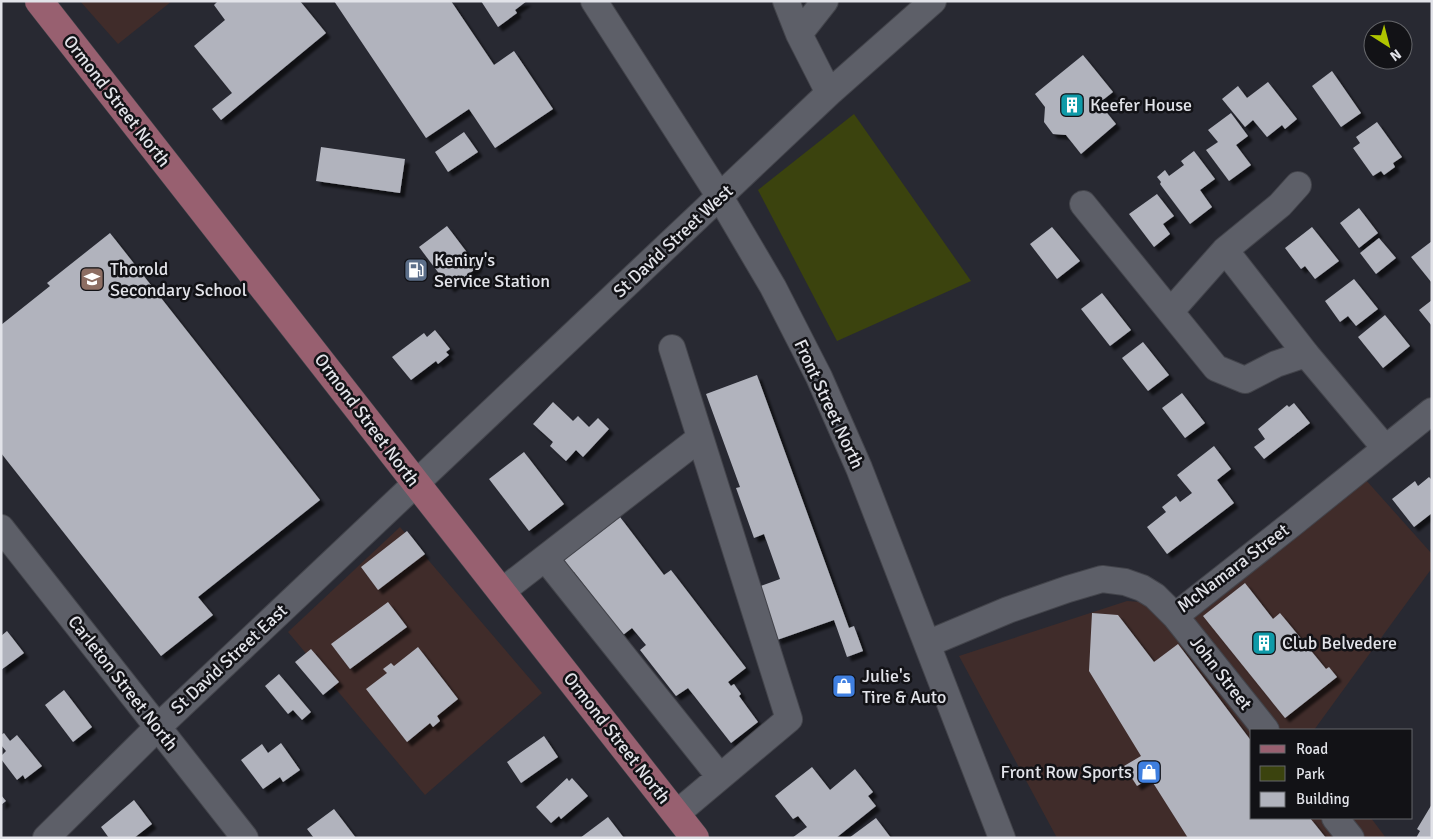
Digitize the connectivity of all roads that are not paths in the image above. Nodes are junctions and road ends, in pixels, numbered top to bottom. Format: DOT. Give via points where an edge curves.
graph roads {
  1 [pos="39,1"];
  2 [pos="594,1"];
  3 [pos="786,1"];
  4 [pos="824,1"];
  5 [pos="933,1"];
  6 [pos="799,34"];
  7 [pos="829,93"];
  8 [pos="1298,185"];
  9 [pos="720,197"];
  10 [pos="1083,204"];
  11 [pos="1225,250"];
  12 [pos="1171,311"];
  13 [pos="672,348"];
  14 [pos="1306,354"];
  15 [pos="1432,411"];
  16 [pos="700,438"];
  17 [pos="1385,448"];
  18 [pos="416,484"];
  19 [pos="1,528"];
  20 [pos="545,558"];
  21 [pos="501,592"];
  22 [pos="1175,616"];
  23 [pos="927,644"];
  24 [pos="158,727"];
  25 [pos="1265,729"];
  26 [pos="720,777"];
  27 [pos="676,814"];
  28 [pos="1336,819"];
  29 [pos="46,838"];
  30 [pos="245,838"];
  31 [pos="695,838"];
  32 [pos="1002,838"];
  33 [pos="1351,838"];
  1 -- 18 [label="main road, Ormond Street North"];
  2 -- 9 [label="street, Front Street North"];
  3 -- 6 [label="street"];
  4 -- 6 [label="street"];
  5 -- 7 [label="street, St David Street West"];
  6 -- 7 [label="street"];
  7 -- 9 [label="street, St David Street West"];
  8 -- 11 [label="street" via="1280,205"];
  9 -- 18 [label="street, St David Street West"];
  9 -- 23 [label="street, Front Street North" via="773,287 819,377 859,468"];
  10 -- 12 [label="street"];
  11 -- 12 [label="street"];
  11 -- 14 [label="street"];
  12 -- 14 [label="street" via="1216,368 1245,380 1276,364"];
  13 -- 16 [label="street"];
  14 -- 17 [label="street"];
  15 -- 17 [label="street, McNamara Street"];
  16 -- 20 [label="street"];
  16 -- 26 [label="street" via="789,719"];
  17 -- 22 [label="street, McNamara Street"];
  18 -- 21 [label="main road, Ormond Street North"];
  18 -- 24 [label="street, St David Street East"];
  19 -- 24 [label="street, Carleton Street North"];
  20 -- 21 [label="street"];
  20 -- 26 [label="street"];
  21 -- 27 [label="main road, Ormond Street North"];
  22 -- 23 [label="street, McNamara Street" via="1156,596 1142,588 1102,579 1008,610"];
  22 -- 25 [label="street, John Street"];
  23 -- 32 [label="street, Front Street North"];
  24 -- 29 [label="street, St David Street East"];
  24 -- 30 [label="street, Carleton Street North"];
  26 -- 27 [label="street"];
  27 -- 31 [label="main road, Ormond Street North"];
  28 -- 33 [label="street"];
}
